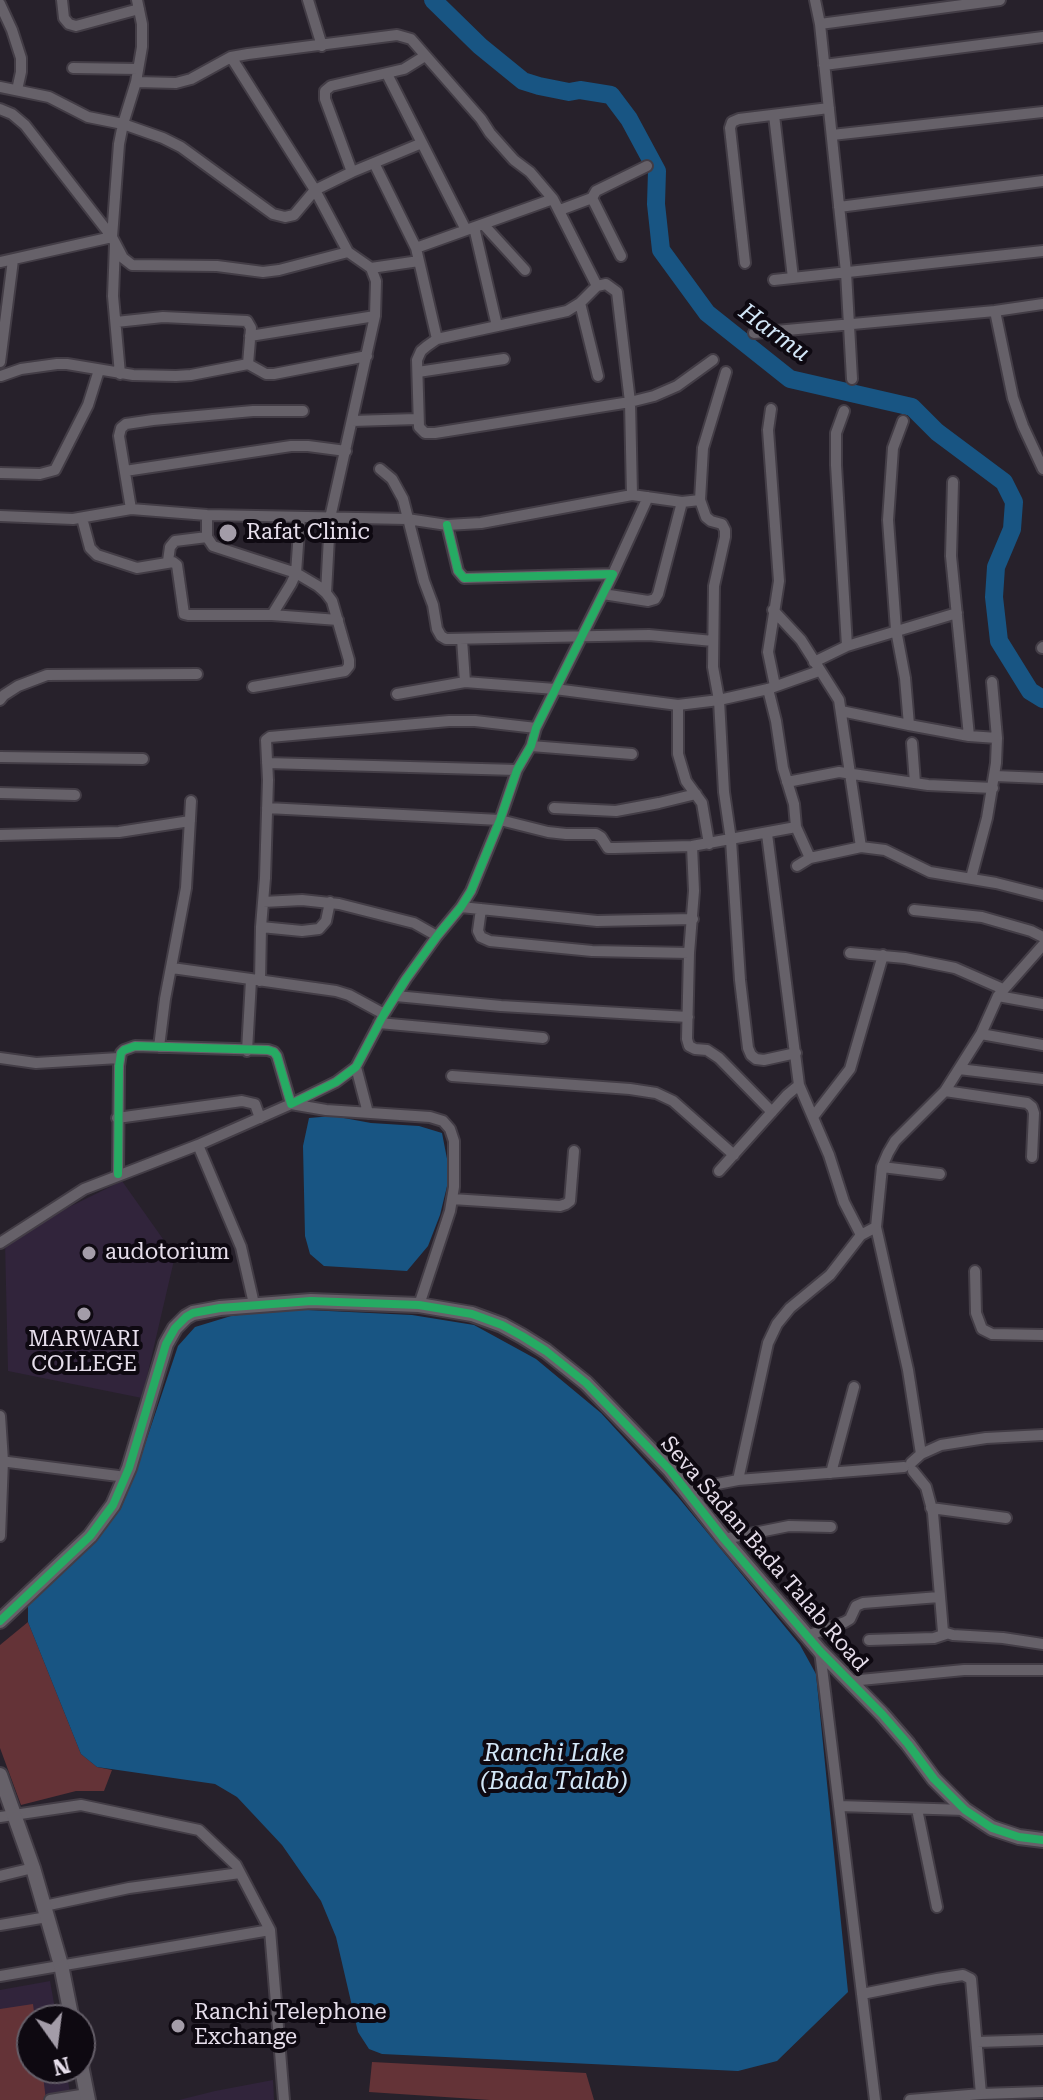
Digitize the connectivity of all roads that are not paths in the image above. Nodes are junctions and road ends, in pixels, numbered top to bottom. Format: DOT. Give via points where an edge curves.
graph roads {
  1 [pos="62,0"];
  2 [pos="308,0"];
  3 [pos="815,0"];
  4 [pos="1000,0"];
  5 [pos="0,4"];
  6 [pos="138,5"];
  7 [pos="820,24"];
  8 [pos="1043,37"];
  9 [pos="322,46"];
  10 [pos="425,56"];
  11 [pos="231,57"];
  12 [pos="824,65"];
  13 [pos="73,68"];
  14 [pos="138,69"];
  15 [pos="387,74"];
  16 [pos="136,82"];
  17 [pos="0,87"];
  18 [pos="17,90"];
  19 [pos="829,108"];
  20 [pos="0,109"];
  21 [pos="1043,112"];
  22 [pos="774,115"];
  23 [pos="123,124"];
  24 [pos="832,135"];
  25 [pos="422,143"];
  26 [pos="374,163"];
  27 [pos="647,166"];
  28 [pos="352,172"];
  29 [pos="1043,181"];
  30 [pos="315,190"];
  31 [pos="592,198"];
  32 [pos="553,199"];
  33 [pos="839,207"];
  34 [pos="560,210"];
  35 [pos="474,227"];
  36 [pos="114,239"];
  37 [pos="416,248"];
  38 [pos="1043,251"];
  39 [pos="348,252"];
  40 [pos="621,256"];
  41 [pos="13,260"];
  42 [pos="419,261"];
  43 [pos="0,262"];
  44 [pos="745,263"];
  45 [pos="371,268"];
  46 [pos="525,270"];
  47 [pos="846,272"];
  48 [pos="793,278"];
  49 [pos="774,280"];
  50 [pos="597,286"];
  51 [pos="580,303"];
  52 [pos="1043,304"];
  53 [pos="995,311"];
  54 [pos="375,316"];
  55 [pos="116,322"];
  56 [pos="849,325"];
  57 [pos="497,326"];
  58 [pos="754,333"];
  59 [pos="250,336"];
  60 [pos="437,339"];
  61 [pos="367,356"];
  62 [pos="504,359"];
  63 [pos="713,360"];
  64 [pos="0,362"];
  65 [pos="248,364"];
  66 [pos="99,370"];
  67 [pos="418,372"];
  68 [pos="726,372"];
  69 [pos="0,374"];
  70 [pos="120,374"];
  71 [pos="598,376"];
  72 [pos="852,379"];
  73 [pos="0,385"];
  74 [pos="630,402"];
  75 [pos="771,409"];
  76 [pos="303,411"];
  77 [pos="844,411"];
  78 [pos="417,419"];
  79 [pos="352,421"];
  80 [pos="903,421"];
  81 [pos="346,451"];
  82 [pos="1042,463"];
  83 [pos="380,469"];
  84 [pos="125,471"];
  85 [pos="0,473"];
  86 [pos="953,482"];
  87 [pos="632,495"];
  88 [pos="648,497"];
  89 [pos="700,500"];
  90 [pos="682,502"];
  91 [pos="131,509"];
  92 [pos="207,515"];
  93 [pos="0,516"];
  94 [pos="300,517"];
  95 [pos="82,518"];
  96 [pos="330,518"];
  97 [pos="407,519"];
  98 [pos="447,525"];
  99 [pos="207,537"];
  100 [pos="168,561"];
  101 [pos="296,573"];
  102 [pos="613,574"];
  103 [pos="326,593"];
  104 [pos="603,594"];
  105 [pos="773,610"];
  106 [pos="957,613"];
  107 [pos="272,615"];
  108 [pos="338,620"];
  109 [pos="896,630"];
  110 [pos="583,635"];
  111 [pos="462,639"];
  112 [pos="713,641"];
  113 [pos="847,646"];
  114 [pos="816,667"];
  115 [pos="197,674"];
  116 [pos="465,682"];
  117 [pos="992,682"];
  118 [pos="253,687"];
  119 [pos="772,688"];
  120 [pos="555,689"];
  121 [pos="397,694"];
  122 [pos="0,700"];
  123 [pos="719,700"];
  124 [pos="678,705"];
  125 [pos="841,711"];
  126 [pos="909,725"];
  127 [pos="536,728"];
  128 [pos="969,736"];
  129 [pos="997,738"];
  130 [pos="912,743"];
  131 [pos="531,746"];
  132 [pos="632,754"];
  133 [pos="0,757"];
  134 [pos="143,759"];
  135 [pos="267,763"];
  136 [pos="517,770"];
  137 [pos="851,776"];
  138 [pos="995,776"];
  139 [pos="1043,778"];
  140 [pos="787,782"];
  141 [pos="915,783"];
  142 [pos="993,788"];
  143 [pos="0,793"];
  144 [pos="696,794"];
  145 [pos="75,795"];
  146 [pos="191,801"];
  147 [pos="267,808"];
  148 [pos="554,808"];
  149 [pos="500,820"];
  150 [pos="190,821"];
  151 [pos="796,827"];
  152 [pos="767,834"];
  153 [pos="0,835"];
  154 [pos="731,840"];
  155 [pos="709,844"];
  156 [pos="692,846"];
  157 [pos="861,847"];
  158 [pos="810,858"];
  159 [pos="797,866"];
  160 [pos="971,878"];
  161 [pos="1043,895"];
  162 [pos="263,902"];
  163 [pos="330,902"];
  164 [pos="461,907"];
  165 [pos="481,909"];
  166 [pos="914,910"];
  167 [pos="693,919"];
  168 [pos="261,927"];
  169 [pos="437,936"];
  170 [pos="1043,937"];
  171 [pos="1043,945"];
  172 [pos="689,953"];
  173 [pos="850,953"];
  174 [pos="883,955"];
  175 [pos="172,968"];
  176 [pos="255,980"];
  177 [pos="1001,992"];
  178 [pos="396,996"];
  179 [pos="1043,1004"];
  180 [pos="688,1017"];
  181 [pos="381,1018"];
  182 [pos="981,1034"];
  183 [pos="543,1038"];
  184 [pos="1043,1045"];
  185 [pos="159,1047"];
  186 [pos="247,1051"];
  187 [pos="796,1053"];
  188 [pos="0,1058"];
  189 [pos="119,1058"];
  190 [pos="356,1067"];
  191 [pos="959,1069"];
  192 [pos="452,1076"];
  193 [pos="1043,1079"];
  194 [pos="799,1085"];
  195 [pos="945,1091"];
  196 [pos="291,1104"];
  197 [pos="772,1112"];
  198 [pos="368,1113"];
  199 [pos="813,1117"];
  200 [pos="117,1118"];
  201 [pos="260,1118"];
  202 [pos="198,1145"];
  203 [pos="574,1151"];
  204 [pos="734,1155"];
  205 [pos="1032,1157"];
  206 [pos="882,1167"];
  207 [pos="719,1171"];
  208 [pos="118,1174"];
  209 [pos="940,1174"];
  210 [pos="452,1199"];
  211 [pos="876,1227"];
  212 [pos="861,1235"];
  213 [pos="0,1243"];
  214 [pos="975,1271"];
  215 [pos="254,1304"];
  216 [pos="419,1305"];
  217 [pos="1043,1335"];
  218 [pos="854,1387"];
  219 [pos="0,1416"];
  220 [pos="1043,1435"];
  221 [pos="921,1454"];
  222 [pos="2,1461"];
  223 [pos="909,1467"];
  224 [pos="831,1473"];
  225 [pos="126,1477"];
  226 [pos="738,1480"];
  227 [pos="686,1490"];
  228 [pos="931,1508"];
  229 [pos="1006,1518"];
  230 [pos="831,1527"];
  231 [pos="0,1536"];
  232 [pos="724,1539"];
  233 [pos="939,1597"];
  234 [pos="0,1621"];
  235 [pos="946,1634"];
  236 [pos="807,1636"];
  237 [pos="869,1640"];
  238 [pos="1043,1644"];
  239 [pos="820,1651"];
  240 [pos="1043,1670"];
  241 [pos="850,1681"];
  242 [pos="0,1775"];
  243 [pos="839,1806"];
  244 [pos="917,1809"];
  245 [pos="965,1810"];
  246 [pos="7,1816"];
  247 [pos="1043,1840"];
  248 [pos="33,1868"];
  249 [pos="240,1873"];
  250 [pos="0,1876"];
  251 [pos="937,1907"];
  252 [pos="45,1911"];
  253 [pos="0,1925"];
  254 [pos="270,1930"];
  255 [pos="61,1965"];
  256 [pos="0,1976"];
  257 [pos="862,1994"];
  258 [pos="69,2004"];
  259 [pos="1043,2040"];
  260 [pos="977,2042"];
  261 [pos="1043,2092"];
  262 [pos="981,2094"];
  263 [pos="88,2097"];
  264 [pos="50,2100"];
  265 [pos="284,2100"];
  266 [pos="875,2100"];
  267 [pos="910,2100"];
  1 -- 6 [label="street" via="64,18 76,26"];
  2 -- 9 [label="street"];
  3 -- 7 [label="street"];
  4 -- 7 [label="street"];
  5 -- 18 [label="street" via="21,58"];
  6 -- 14 [label="street" via="143,35"];
  7 -- 12 [label="street"];
  8 -- 12 [label="street"];
  9 -- 10 [label="street" via="397,35 411,39"];
  9 -- 11 [label="street"];
  10 -- 15 [label="street"];
  10 -- 32 [label="street"];
  11 -- 16 [label="street" via="176,83"];
  11 -- 30 [label="street"];
  12 -- 19 [label="street"];
  13 -- 14 [label="street"];
  14 -- 16 [label="street"];
  15 -- 25 [label="street"];
  15 -- 28 [label="street" via="325,91"];
  16 -- 23 [label="street"];
  17 -- 18 [label="street"];
  18 -- 23 [label="street" via="58,100 88,117"];
  19 -- 22 [label="street"];
  19 -- 24 [label="street"];
  20 -- 36 [label="street" via="25,125"];
  21 -- 24 [label="street"];
  22 -- 44 [label="street" via="739,119 730,128"];
  22 -- 48 [label="street"];
  23 -- 30 [label="street" via="181,147 273,214 294,215"];
  23 -- 36 [label="street"];
  24 -- 33 [label="street"];
  25 -- 26 [label="street"];
  25 -- 35 [label="street"];
  26 -- 28 [label="street"];
  26 -- 37 [label="street"];
  27 -- 31 [label="street" via="596,191"];
  28 -- 30 [label="street"];
  29 -- 33 [label="street"];
  30 -- 39 [label="street"];
  31 -- 34 [label="street"];
  31 -- 40 [label="street"];
  32 -- 34 [label="street"];
  32 -- 35 [label="street"];
  33 -- 47 [label="street"];
  34 -- 50 [label="street"];
  35 -- 37 [label="street"];
  35 -- 46 [label="street"];
  35 -- 57 [label="street"];
  36 -- 39 [label="street" via="132,265 279,270"];
  36 -- 41 [label="street"];
  36 -- 55 [label="street"];
  37 -- 42 [label="street"];
  38 -- 47 [label="street"];
  39 -- 45 [label="street"];
  41 -- 43 [label="street"];
  41 -- 64 [label="street"];
  42 -- 45 [label="street"];
  42 -- 60 [label="street"];
  45 -- 54 [label="street"];
  47 -- 48 [label="street"];
  47 -- 56 [label="street"];
  48 -- 49 [label="street"];
  50 -- 51 [label="street"];
  50 -- 74 [label="street" via="606,284 617,292"];
  51 -- 57 [label="street" via="567,311"];
  51 -- 71 [label="street"];
  52 -- 53 [label="street"];
  53 -- 56 [label="street"];
  53 -- 82 [label="street" via="1013,398"];
  54 -- 59 [label="street"];
  54 -- 61 [label="street"];
  55 -- 59 [label="street" via="163,317 239,320 247,321"];
  55 -- 70 [label="street"];
  56 -- 58 [label="street"];
  56 -- 72 [label="street"];
  57 -- 60 [label="street"];
  59 -- 65 [label="street"];
  60 -- 67 [label="street" via="421,351"];
  61 -- 65 [label="street" via="274,374"];
  61 -- 79 [label="street"];
  62 -- 67 [label="street"];
  63 -- 74 [label="street" via="677,386"];
  65 -- 70 [label="street" via="191,375"];
  66 -- 69 [label="street" via="57,364"];
  66 -- 70 [label="street"];
  66 -- 85 [label="street" via="88,405 55,470"];
  67 -- 78 [label="street"];
  68 -- 89 [label="street" via="703,448"];
  69 -- 73 [label="street"];
  74 -- 78 [label="street" via="435,433 425,433"];
  74 -- 87 [label="street"];
  75 -- 105 [label="street" via="779,581"];
  76 -- 84 [label="street" via="126,424 119,436"];
  77 -- 113 [label="street" via="836,433 836,465"];
  78 -- 79 [label="street"];
  79 -- 81 [label="street"];
  80 -- 109 [label="street" via="893,448 888,520"];
  81 -- 84 [label="street" via="291,446"];
  81 -- 96 [label="street"];
  83 -- 97 [label="street" via="398,488"];
  84 -- 91 [label="street"];
  86 -- 106 [label="street" via="951,556"];
  87 -- 88 [label="street"];
  87 -- 98 [label="street"];
  88 -- 90 [label="street"];
  88 -- 102 [label="street"];
  89 -- 90 [label="street"];
  89 -- 112 [label="street" via="706,517 725,530 714,586"];
  90 -- 104 [label="street" via="655,599"];
  91 -- 92 [label="street"];
  91 -- 95 [label="street"];
  92 -- 94 [label="street"];
  92 -- 99 [label="street"];
  93 -- 95 [label="street"];
  94 -- 96 [label="street"];
  94 -- 101 [label="street"];
  95 -- 100 [label="street" via="93,553 137,568"];
  96 -- 97 [label="street"];
  96 -- 103 [label="street"];
  97 -- 98 [label="street"];
  97 -- 111 [label="street" via="437,629 446,639"];
  98 -- 102 [label="street" via="464,578"];
  99 -- 100 [label="street" via="175,541"];
  99 -- 101 [label="street" via="213,546"];
  100 -- 107 [label="street" via="177,565 184,614"];
  101 -- 103 [label="street"];
  101 -- 107 [label="street"];
  102 -- 104 [label="street"];
  103 -- 108 [label="street"];
  104 -- 110 [label="street"];
  105 -- 114 [label="street" via="801,640"];
  105 -- 119 [label="street" via="768,652"];
  106 -- 109 [label="street"];
  106 -- 128 [label="street"];
  107 -- 108 [label="street"];
  108 -- 118 [label="street" via="349,660 345,671"];
  109 -- 113 [label="street"];
  109 -- 126 [label="street"];
  110 -- 111 [label="street"];
  110 -- 112 [label="street"];
  110 -- 120 [label="street"];
  111 -- 116 [label="street"];
  112 -- 123 [label="street"];
  113 -- 114 [label="street"];
  114 -- 119 [label="street"];
  114 -- 125 [label="street"];
  115 -- 122 [label="street" via="47,675"];
  116 -- 120 [label="street"];
  116 -- 121 [label="street"];
  117 -- 129 [label="street"];
  119 -- 123 [label="street"];
  119 -- 140 [label="street"];
  120 -- 124 [label="street"];
  120 -- 127 [label="street"];
  123 -- 124 [label="street"];
  123 -- 154 [label="street"];
  124 -- 144 [label="street" via="678,754"];
  125 -- 126 [label="street"];
  125 -- 137 [label="street"];
  126 -- 128 [label="street"];
  127 -- 131 [label="street"];
  127 -- 135 [label="street" via="449,721 270,737"];
  128 -- 129 [label="street"];
  129 -- 138 [label="street"];
  130 -- 141 [label="street"];
  131 -- 132 [label="street"];
  131 -- 136 [label="street"];
  133 -- 134 [label="street"];
  135 -- 136 [label="street"];
  135 -- 147 [label="street"];
  136 -- 149 [label="street"];
  137 -- 140 [label="street" via="839,772"];
  137 -- 141 [label="street"];
  137 -- 157 [label="street"];
  138 -- 139 [label="street"];
  138 -- 142 [label="street"];
  140 -- 151 [label="street"];
  141 -- 142 [label="street"];
  142 -- 160 [label="street"];
  143 -- 145 [label="street"];
  144 -- 148 [label="street" via="616,811"];
  144 -- 155 [label="street"];
  146 -- 150 [label="street"];
  147 -- 149 [label="street"];
  147 -- 162 [label="street"];
  149 -- 156 [label="street" via="557,833 596,834 608,848"];
  149 -- 164 [label="street"];
  150 -- 153 [label="street" via="109,833"];
  150 -- 175 [label="street" via="186,888"];
  151 -- 152 [label="street"];
  151 -- 158 [label="street"];
  152 -- 154 [label="street"];
  152 -- 187 [label="street"];
  154 -- 155 [label="street"];
  154 -- 187 [label="street" via="748,1048 764,1060"];
  155 -- 156 [label="street"];
  156 -- 167 [label="street"];
  157 -- 158 [label="street"];
  157 -- 160 [label="street" via="885,850 930,872"];
  158 -- 159 [label="street"];
  160 -- 161 [label="street"];
  162 -- 163 [label="street"];
  162 -- 168 [label="street"];
  163 -- 168 [label="street" via="319,929"];
  163 -- 169 [label="street" via="414,923"];
  164 -- 165 [label="street"];
  164 -- 169 [label="street"];
  165 -- 167 [label="street" via="597,921"];
  165 -- 172 [label="street" via="478,931 490,941"];
  166 -- 170 [label="street" via="982,917"];
  167 -- 172 [label="street"];
  168 -- 176 [label="street"];
  169 -- 178 [label="street"];
  171 -- 177 [label="street"];
  172 -- 180 [label="street"];
  173 -- 174 [label="street"];
  174 -- 177 [label="street" via="955,968"];
  174 -- 199 [label="street" via="850,1069"];
  175 -- 176 [label="street"];
  175 -- 185 [label="street"];
  176 -- 181 [label="street" via="336,991"];
  176 -- 186 [label="street"];
  177 -- 179 [label="street"];
  177 -- 182 [label="street"];
  178 -- 180 [label="street"];
  178 -- 181 [label="street"];
  180 -- 197 [label="street" via="689,1046 719,1058"];
  181 -- 183 [label="street"];
  181 -- 190 [label="street"];
  182 -- 184 [label="street"];
  182 -- 191 [label="street"];
  185 -- 186 [label="street"];
  185 -- 189 [label="street" via="128,1048"];
  186 -- 196 [label="street" via="274,1052"];
  187 -- 194 [label="street"];
  188 -- 189 [label="street" via="36,1063"];
  189 -- 200 [label="street"];
  190 -- 196 [label="street"];
  190 -- 198 [label="street"];
  191 -- 193 [label="street"];
  191 -- 195 [label="street"];
  192 -- 204 [label="street" via="656,1093 673,1101"];
  194 -- 197 [label="street"];
  194 -- 199 [label="street"];
  195 -- 205 [label="street" via="1027,1103 1034,1113"];
  195 -- 206 [label="street" via="895,1141"];
  196 -- 198 [label="street"];
  196 -- 201 [label="street"];
  197 -- 204 [label="street"];
  198 -- 210 [label="street" via="443,1121 454,1141"];
  199 -- 212 [label="street"];
  200 -- 201 [label="street" via="242,1101 255,1104"];
  200 -- 208 [label="street"];
  201 -- 202 [label="street"];
  202 -- 208 [label="street"];
  202 -- 215 [label="street" via="241,1247"];
  203 -- 210 [label="street" via="566,1204"];
  204 -- 207 [label="street"];
  206 -- 209 [label="street"];
  206 -- 211 [label="street"];
  208 -- 213 [label="street" via="71,1196"];
  210 -- 216 [label="street"];
  211 -- 212 [label="street"];
  211 -- 221 [label="street"];
  212 -- 226 [label="street" via="830,1275 777,1324 768,1343"];
  214 -- 217 [label="street" via="976,1313 982,1329"];
  215 -- 216 [label="street, Seva Sadan Bada Talab Road"];
  215 -- 225 [label="street, Seva Sadan Bada Talab Road" via="193,1313 175,1328"];
  216 -- 227 [label="street, Seva Sadan Bada Talab Road" via="487,1318 546,1351 586,1383"];
  218 -- 224 [label="street"];
  219 -- 222 [label="street"];
  220 -- 221 [label="street" via="961,1441"];
  221 -- 223 [label="street"];
  222 -- 225 [label="street"];
  222 -- 231 [label="street"];
  223 -- 224 [label="street"];
  223 -- 228 [label="street" via="926,1487"];
  224 -- 226 [label="street"];
  225 -- 234 [label="street, Seva Sadan Bada Talab Road" via="90,1536"];
  226 -- 227 [label="street"];
  227 -- 232 [label="street, Seva Sadan Bada Talab Road"];
  228 -- 229 [label="street"];
  228 -- 233 [label="street"];
  230 -- 232 [label="street" via="789,1526"];
  232 -- 236 [label="street, Seva Sadan Bada Talab Road"];
  233 -- 235 [label="street"];
  233 -- 236 [label="street" via="863,1603 845,1622"];
  235 -- 237 [label="street"];
  235 -- 238 [label="street"];
  236 -- 239 [label="street, Seva Sadan Bada Talab Road"];
  239 -- 241 [label="street, Seva Sadan Bada Talab Road"];
  239 -- 243 [label="street"];
  240 -- 241 [label="street" via="964,1670"];
  241 -- 245 [label="street, Seva Sadan Bada Talab Road"];
  242 -- 246 [label="street"];
  243 -- 244 [label="street"];
  243 -- 257 [label="street"];
  244 -- 245 [label="street"];
  244 -- 251 [label="street"];
  245 -- 247 [label="street, Seva Sadan Bada Talab Road" via="992,1828"];
  246 -- 248 [label="street"];
  246 -- 249 [label="street" via="81,1805 199,1830"];
  248 -- 250 [label="street"];
  248 -- 252 [label="street"];
  249 -- 252 [label="street" via="129,1888"];
  249 -- 254 [label="street"];
  252 -- 253 [label="street"];
  252 -- 255 [label="street"];
  254 -- 255 [label="street"];
  254 -- 265 [label="street"];
  255 -- 256 [label="street"];
  255 -- 258 [label="street"];
  257 -- 260 [label="street" via="963,1975 973,1986"];
  257 -- 266 [label="street"];
  259 -- 260 [label="street"];
  260 -- 262 [label="street"];
  261 -- 262 [label="street"];
  262 -- 267 [label="street"];
  263 -- 264 [label="street"];
}
